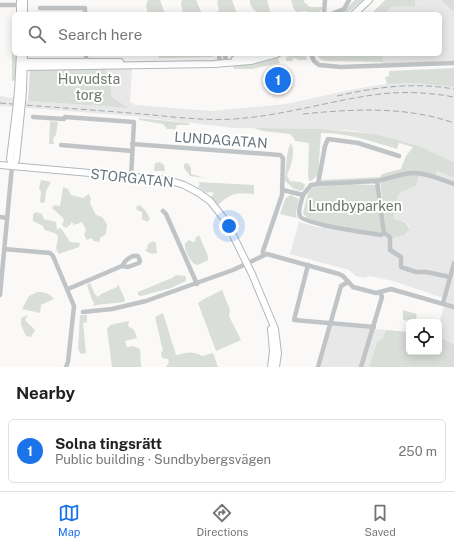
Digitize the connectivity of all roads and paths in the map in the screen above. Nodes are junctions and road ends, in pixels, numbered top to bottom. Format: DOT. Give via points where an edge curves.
graph roads {
  1 [pos="325,0"];
  2 [pos="349,0"];
  3 [pos="369,0"];
  4 [pos="374,0"];
  5 [pos="22,2"];
  6 [pos="0,5"];
  7 [pos="40,8"];
  8 [pos="20,12"];
  9 [pos="24,12"];
  10 [pos="85,12"];
  11 [pos="324,12"];
  12 [pos="335,12"];
  13 [pos="356,12"];
  14 [pos="362,12"];
  15 [pos="20,56"];
  16 [pos="24,56"];
  17 [pos="86,56"];
  18 [pos="244,56"];
  19 [pos="270,56"];
  20 [pos="312,56"];
  21 [pos="223,59"];
  22 [pos="22,64"];
  23 [pos="86,64"];
  24 [pos="454,64"];
  25 [pos="33,117"];
  26 [pos="132,144"];
  27 [pos="61,145"];
  28 [pos="132,151"];
  29 [pos="399,156"];
  30 [pos="0,165"];
  31 [pos="12,166"];
  32 [pos="131,177"];
  33 [pos="378,181"];
  34 [pos="318,184"];
  35 [pos="454,184"];
  36 [pos="283,190"];
  37 [pos="303,195"];
  38 [pos="164,211"];
  39 [pos="0,217"];
  40 [pos="7,218"];
  41 [pos="384,233"];
  42 [pos="4,249"];
  43 [pos="263,255"];
  44 [pos="454,263"];
  45 [pos="247,264"];
  46 [pos="308,265"];
  47 [pos="122,266"];
  48 [pos="1,273"];
  49 [pos="450,278"];
  50 [pos="348,282"];
  51 [pos="197,284"];
  52 [pos="68,289"];
  53 [pos="380,292"];
  54 [pos="0,295"];
  55 [pos="443,303"];
  56 [pos="454,307"];
  57 [pos="83,312"];
  58 [pos="270,321"];
  59 [pos="331,323"];
  60 [pos="374,327"];
  61 [pos="278,353"];
  62 [pos="66,367"];
  63 [pos="271,367"];
  64 [pos="276,367"];
  65 [pos="283,367"];
  66 [pos="318,367"];
  67 [pos="362,367"];
  1 -- 11 [label="street"];
  2 -- 12 [label="street" via="344,8"];
  3 -- 13 [label="street"];
  4 -- 14 [label="street"];
  5 -- 6 [label="street"];
  5 -- 8 [label="street"];
  5 -- 9 [label="street"];
  7 -- 10 [label="street" via="85,8"];
  15 -- 22 [label="street"];
  16 -- 22 [label="street"];
  17 -- 23 [label="street"];
  18 -- 21 [label="street"];
  19 -- 21 [label="street" via="251,61"];
  20 -- 24 [label="street" via="319,65 341,67"];
  21 -- 23 [label="street"];
  22 -- 23 [label="street"];
  22 -- 31 [label="street, bridge" via="10,159"];
  25 -- 26 [label="street" via="134,122"];
  26 -- 28 [label="street"];
  26 -- 36 [label="street, LUNDAGATAN" via="280,155 283,158"];
  27 -- 28 [label="street"];
  28 -- 32 [label="street"];
  29 -- 34 [label="street" via="358,144 328,139"];
  30 -- 31 [label="street, STORGATAN"];
  31 -- 32 [label="street, STORGATAN"];
  31 -- 40 [label="street"];
  32 -- 45 [label="street, STORGATAN" via="168,180 199,192 226,221"];
  33 -- 34 [label="street"];
  33 -- 35 [label="street" via="416,173"];
  33 -- 41 [label="street"];
  34 -- 37 [label="street" via="311,185"];
  36 -- 37 [label="street"];
  36 -- 43 [label="street, LUNDAGATAN"];
  37 -- 41 [label="street" via="299,212 303,219 381,236"];
  38 -- 51 [label="street"];
  39 -- 40 [label="street"];
  40 -- 42 [label="street"];
  41 -- 49 [label="street" via="390,237 390,250 401,257 401,267"];
  42 -- 48 [label="street"];
  42 -- 52 [label="street" via="50,253"];
  43 -- 45 [label="street"];
  43 -- 46 [label="street" via="268,254"];
  44 -- 49 [label="street"];
  45 -- 51 [label="street"];
  45 -- 58 [label="street, STORGATAN"];
  46 -- 50 [label="street" via="339,274"];
  46 -- 59 [label="street" via="294,320"];
  47 -- 52 [label="street"];
  48 -- 54 [label="street"];
  49 -- 55 [label="street"];
  50 -- 53 [label="street" via="353,287"];
  50 -- 59 [label="street" via="341,286"];
  51 -- 57 [label="street" via="146,301 112,309"];
  52 -- 62 [label="street" via="74,306"];
  53 -- 55 [label="street" via="391,289"];
  53 -- 60 [label="street" via="382,297"];
  55 -- 56 [label="street"];
  58 -- 61 [label="street" via="275,330"];
  58 -- 63 [label="street" via="273,351"];
  59 -- 60 [label="street"];
  59 -- 66 [label="street"];
  60 -- 67 [label="street"];
  61 -- 64 [label="street"];
  61 -- 65 [label="street"];
}
